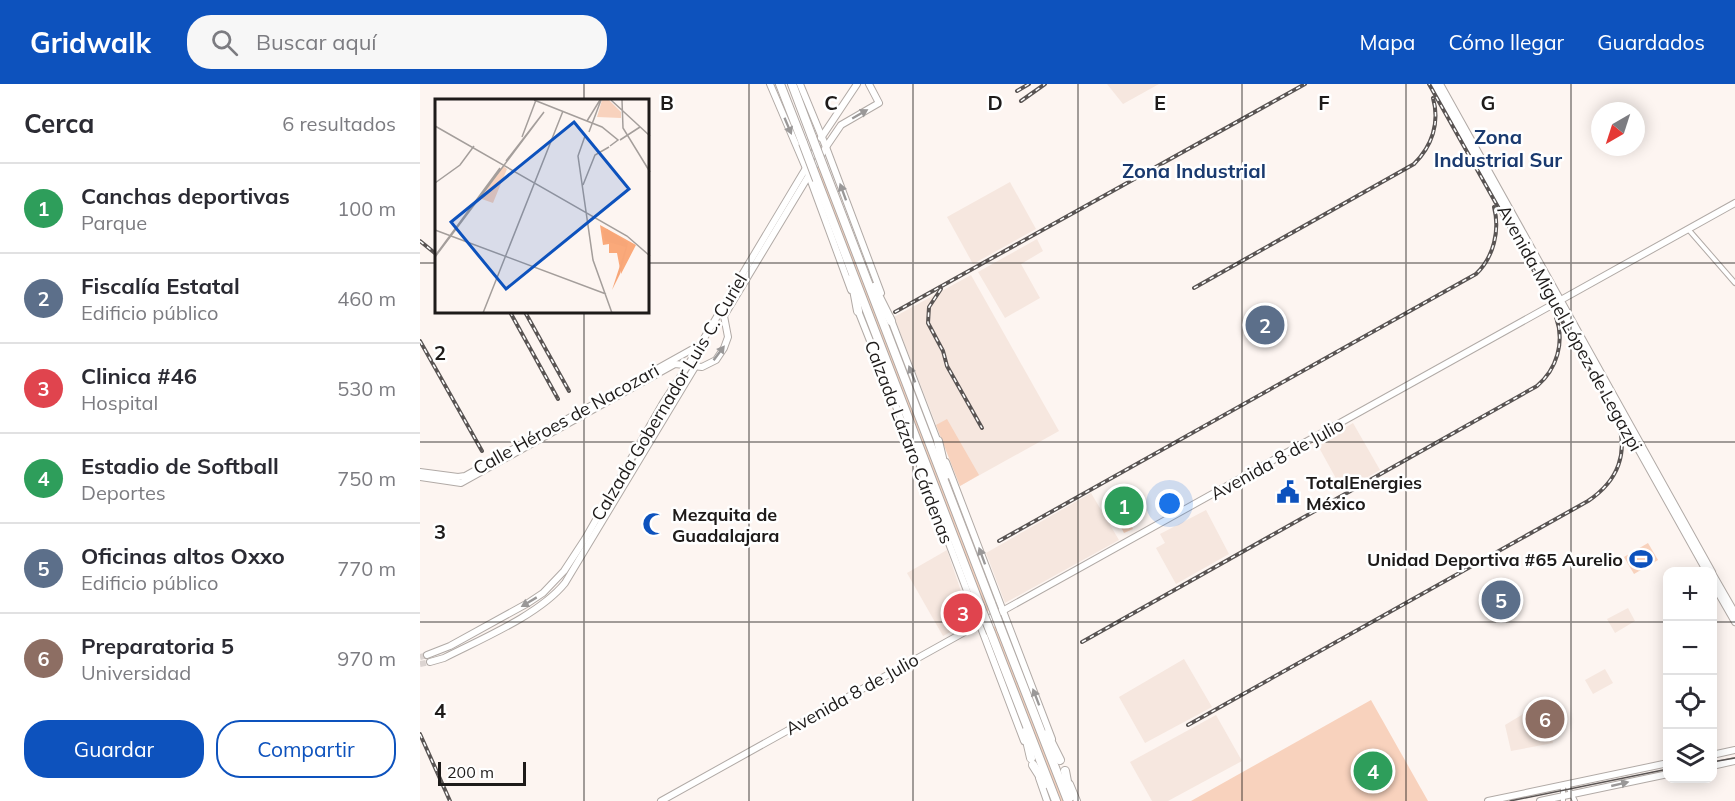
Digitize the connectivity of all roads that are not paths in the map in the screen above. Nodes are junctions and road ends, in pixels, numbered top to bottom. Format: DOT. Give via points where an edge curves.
graph roads {
  1 [pos="770,84"];
  2 [pos="780,84"];
  3 [pos="792,84"];
  4 [pos="800,84"];
  5 [pos="857,84"];
  6 [pos="869,84"];
  7 [pos="1434,84"];
  8 [pos="1440,84"];
  9 [pos="822,137"];
  10 [pos="826,147"];
  11 [pos="806,168"];
  12 [pos="813,178"];
  13 [pos="1735,203"];
  14 [pos="1688,230"];
  15 [pos="844,248"];
  16 [pos="860,263"];
  17 [pos="1735,283"];
  18 [pos="1558,302"];
  19 [pos="858,311"];
  20 [pos="891,321"];
  21 [pos="699,345"];
  22 [pos="691,366"];
  23 [pos="1595,367"];
  24 [pos="938,441"];
  25 [pos="913,450"];
  26 [pos="420,472"];
  27 [pos="420,477"];
  28 [pos="938,496"];
  29 [pos="956,511"];
  30 [pos="1704,567"];
  31 [pos="1709,567"];
  32 [pos="1717,581"];
  33 [pos="1717,589"];
  34 [pos="1003,611"];
  35 [pos="1735,613"];
  36 [pos="1735,622"];
  37 [pos="979,623"];
  38 [pos="987,634"];
  39 [pos="1021,658"];
  40 [pos="429,659"];
  41 [pos="1017,701"];
  42 [pos="1032,708"];
  43 [pos="1735,750"];
  44 [pos="1717,754"];
  45 [pos="1060,760"];
  46 [pos="1032,761"];
  47 [pos="1735,761"];
  48 [pos="1663,764"];
  49 [pos="1717,765"];
  50 [pos="1065,771"];
  51 [pos="1663,775"];
  52 [pos="1565,785"];
  53 [pos="1574,798"];
  54 [pos="1562,799"];
  55 [pos="661,801"];
  56 [pos="1047,801"];
  57 [pos="1056,801"];
  58 [pos="1070,801"];
  59 [pos="1077,801"];
  60 [pos="1488,801"];
  61 [pos="1540,801"];
  1 -- 11 [label="main road, Calzada Lázaro Cárdenas, one-way"];
  2 -- 12 [label="highway, Calzada Lázaro Cárdenas, bridge"];
  3 -- 16 [label="highway, Calzada Lázaro Cárdenas, bridge"];
  4 -- 9 [label="main road, Calzada Lázaro Cárdenas"];
  5 -- 9 [label="main road, Calzada Gobernador Luis C. Curiel"];
  10 -- 6 [label="main road, Calzada Gobernador Luis C. Curiel, one-way" via="841,125 879,103"];
  7 -- 18 [label="main road, Avenida Miguel López de Legazpi"];
  8 -- 18 [label="main road, Avenida Miguel López de Legazpi"];
  9 -- 10 [label="main road, Calzada Lázaro Cárdenas"];
  9 -- 11 [label="main road, Calzada Gobernador Luis C. Curiel"];
  10 -- 12 [label="main road, Calzada Gobernador Luis C. Curiel"];
  20 -- 10 [label="main road, Calzada Lázaro Cárdenas, one-way"];
  11 -- 12 [label="main road, Calzada Lázaro Cárdenas"];
  11 -- 21 [label="main road, Calzada Gobernador Luis C. Curiel"];
  12 -- 15 [label="highway, Calzada Lázaro Cárdenas"];
  12 -- 19 [label="main road, Calzada Lázaro Cárdenas"];
  22 -- 12 [label="main road, Calzada Gobernador Luis C. Curiel, one-way" via="710,364 724,348 728,332 724,316"];
  13 -- 14 [label="main road, Avenida 8 de Julio"];
  14 -- 17 [label="street"];
  14 -- 18 [label="main road, Avenida 8 de Julio"];
  15 -- 19 [label="highway"];
  15 -- 28 [label="highway, Calzada Lázaro Cárdenas"];
  16 -- 20 [label="highway"];
  16 -- 29 [label="highway, Calzada Lázaro Cárdenas"];
  18 -- 23 [label="main road, Avenida Miguel López de Legazpi"];
  18 -- 34 [label="main road, Avenida 8 de Julio"];
  19 -- 25 [label="main road, Calzada Lázaro Cárdenas"];
  24 -- 20 [label="main road, Calzada Lázaro Cárdenas, one-way"];
  21 -- 22 [label="main road, Calzada Gobernador Luis C. Curiel"];
  21 -- 26 [label="main road, Calle Héroes de Nacozari" via="465,476"];
  22 -- 27 [label="main road, Calle Héroes de Nacozari" via="675,364 461,483"];
  22 -- 40 [label="main road, Calzada Gobernador Luis C. Curiel" via="663,403 561,575 528,603"];
  23 -- 30 [label="main road, Avenida Miguel López de Legazpi"];
  23 -- 31 [label="main road, Avenida Miguel López de Legazpi"];
  24 -- 29 [label="highway"];
  34 -- 24 [label="main road, Calzada Lázaro Cárdenas, one-way"];
  25 -- 28 [label="highway"];
  25 -- 37 [label="main road, Calzada Lázaro Cárdenas"];
  28 -- 38 [label="highway, Calzada Lázaro Cárdenas, bridge" via="981,608"];
  29 -- 42 [label="highway, Calzada Lázaro Cárdenas, bridge"];
  32 -- 35 [label="main road, Avenida Miguel López de Legazpi"];
  33 -- 36 [label="main road"];
  34 -- 37 [label="main road, Avenida 8 de Julio"];
  34 -- 39 [label="main road, Calzada Lázaro Cárdenas"];
  37 -- 38 [label="main road, Calzada Lázaro Cárdenas"];
  37 -- 55 [label="main road, Avenida 8 de Julio"];
  38 -- 39 [label="main road" via="986,628 1003,622"];
  38 -- 41 [label="highway, Calzada Lázaro Cárdenas"];
  38 -- 46 [label="main road, Calzada Lázaro Cárdenas"];
  45 -- 39 [label="main road, Calzada Lázaro Cárdenas, one-way"];
  41 -- 46 [label="highway"];
  41 -- 57 [label="highway, Calzada Lázaro Cárdenas"];
  42 -- 45 [label="highway"];
  42 -- 58 [label="highway, Calzada Lázaro Cárdenas"];
  43 -- 44 [label="main road"];
  45 -- 50 [label="main road, Calzada Lázaro Cárdenas"];
  46 -- 56 [label="main road, Calzada Lázaro Cárdenas"];
  46 -- 57 [label="highway"];
  47 -- 49 [label="main road"];
  48 -- 52 [label="main road"];
  50 -- 58 [label="highway"];
  50 -- 59 [label="main road, Calzada Lázaro Cárdenas"];
  53 -- 51 [label="main road, one-way"];
  52 -- 53 [label="street"];
  52 -- 54 [label="street"];
  52 -- 60 [label="main road"];
  53 -- 54 [label="main road"];
  54 -- 61 [label="main road"];
}
